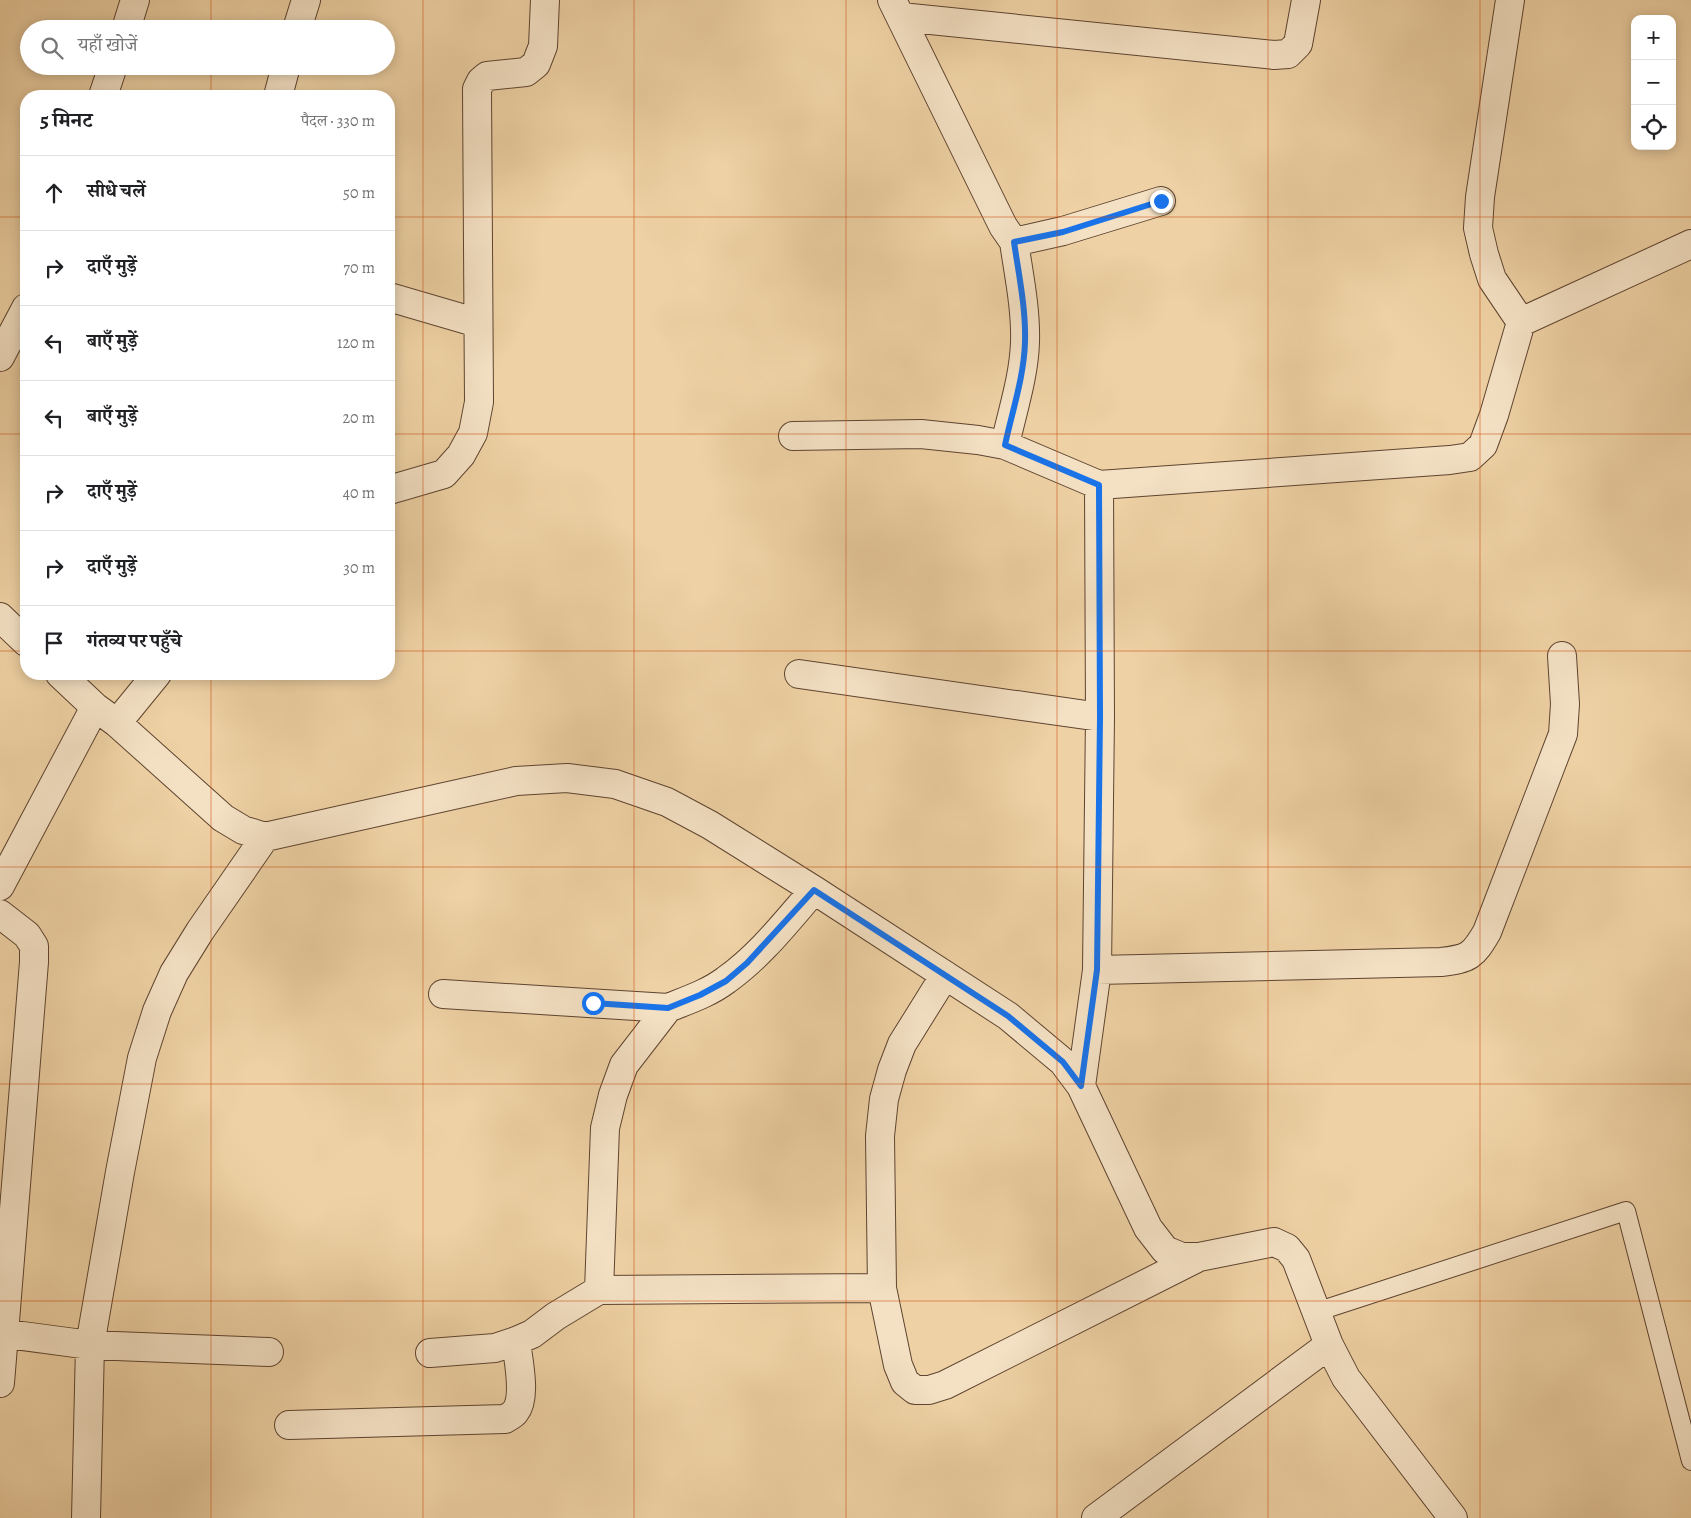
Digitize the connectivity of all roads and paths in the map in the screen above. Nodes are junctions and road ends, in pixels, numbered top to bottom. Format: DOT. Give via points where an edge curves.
graph roads {
  1 [pos="135,0"];
  2 [pos="306,0"];
  3 [pos="544,0"];
  4 [pos="1306,0"];
  5 [pos="1510,0"];
  6 [pos="896,9"];
  7 [pos="129,20"];
  8 [pos="300,20"];
  9 [pos="110,75"];
  10 [pos="284,75"];
  11 [pos="105,90"];
  12 [pos="280,90"];
  13 [pos="1161,201"];
  14 [pos="1014,242"];
  15 [pos="1691,244"];
  16 [pos="395,299"];
  17 [pos="20,319"];
  18 [pos="1521,322"];
  19 [pos="478,323"];
  20 [pos="0,357"];
  21 [pos="792,436"];
  22 [pos="1005,445"];
  23 [pos="1099,485"];
  24 [pos="395,488"];
  25 [pos="0,617"];
  26 [pos="20,636"];
  27 [pos="1562,656"];
  28 [pos="799,674"];
  29 [pos="66,680"];
  30 [pos="152,680"];
  31 [pos="95,707"];
  32 [pos="1100,717"];
  33 [pos="117,723"];
  34 [pos="265,837"];
  35 [pos="0,886"];
  36 [pos="814,890"];
  37 [pos="0,914"];
  38 [pos="1097,970"];
  39 [pos="944,975"];
  40 [pos="443,994"];
  41 [pos="668,1008"];
  42 [pos="1081,1086"];
  43 [pos="1199,1257"];
  44 [pos="882,1288"];
  45 [pos="599,1290"];
  46 [pos="1316,1312"];
  47 [pos="2,1334"];
  48 [pos="516,1341"];
  49 [pos="90,1345"];
  50 [pos="1329,1345"];
  51 [pos="269,1352"];
  52 [pos="430,1353"];
  53 [pos="0,1383"];
  54 [pos="289,1425"];
  55 [pos="1691,1461"];
  56 [pos="86,1518"];
  57 [pos="1096,1518"];
  58 [pos="1453,1518"];
  1 -- 7 [label="street"];
  2 -- 8 [label="street"];
  3 -- 19 [label="street" via="543,46 536,64 526,72 487,76 476,90"];
  4 -- 6 [label="street" via="1298,44 1288,54 1274,55"];
  5 -- 18 [label="street" via="1478,228 1492,279"];
  6 -- 14 [label="street" via="1003,226"];
  9 -- 11 [label="street"];
  10 -- 12 [label="street"];
  13 -- 14 [label="street" via="1063,232"];
  14 -- 22 [label="street" via="1024,307 1025,344"];
  15 -- 18 [label="street"];
  16 -- 19 [label="street"];
  17 -- 20 [label="street"];
  18 -- 23 [label="street" via="1483,445 1470,457"];
  19 -- 24 [label="street" via="479,402 473,433 461,455 444,474"];
  21 -- 22 [label="street" via="921,434"];
  22 -- 23 [label="street"];
  23 -- 32 [label="street"];
  25 -- 26 [label="street"];
  27 -- 38 [label="street" via="1563,734 1487,932 1476,950 1462,960"];
  28 -- 32 [label="street"];
  29 -- 31 [label="street"];
  30 -- 33 [label="street"];
  31 -- 33 [label="street"];
  31 -- 35 [label="street"];
  32 -- 38 [label="street"];
  33 -- 34 [label="street" via="222,818"];
  34 -- 36 [label="street" via="516,780 567,778 615,784 667,802"];
  34 -- 49 [label="street" via="200,931 174,973 157,1011 142,1058"];
  36 -- 39 [label="street"];
  36 -- 41 [label="street" via="768,942 726,981"];
  37 -- 47 [label="street" via="27,935 34,946"];
  38 -- 42 [label="street"];
  39 -- 42 [label="street" via="1008,1016 1063,1062"];
  39 -- 44 [label="street" via="902,1044 884,1099 880,1136"];
  40 -- 41 [label="street"];
  41 -- 45 [label="street" via="624,1065 613,1095 605,1128"];
  42 -- 43 [label="street" via="1148,1228 1165,1250 1182,1258"];
  43 -- 44 [label="street" via="930,1390 915,1390 904,1382"];
  43 -- 46 [label="street" via="1274,1242 1287,1248 1296,1259"];
  44 -- 45 [label="street"];
  45 -- 48 [label="street"];
  46 -- 50 [label="street"];
  46 -- 55 [label="lane" via="1626,1211"];
  47 -- 49 [label="street"];
  47 -- 53 [label="street"];
  48 -- 52 [label="street" via="495,1348"];
  48 -- 54 [label="street" via="520,1403 514,1414 505,1419"];
  49 -- 51 [label="street"];
  49 -- 56 [label="street"];
  50 -- 57 [label="street"];
  50 -- 58 [label="street" via="1346,1378"];
}
